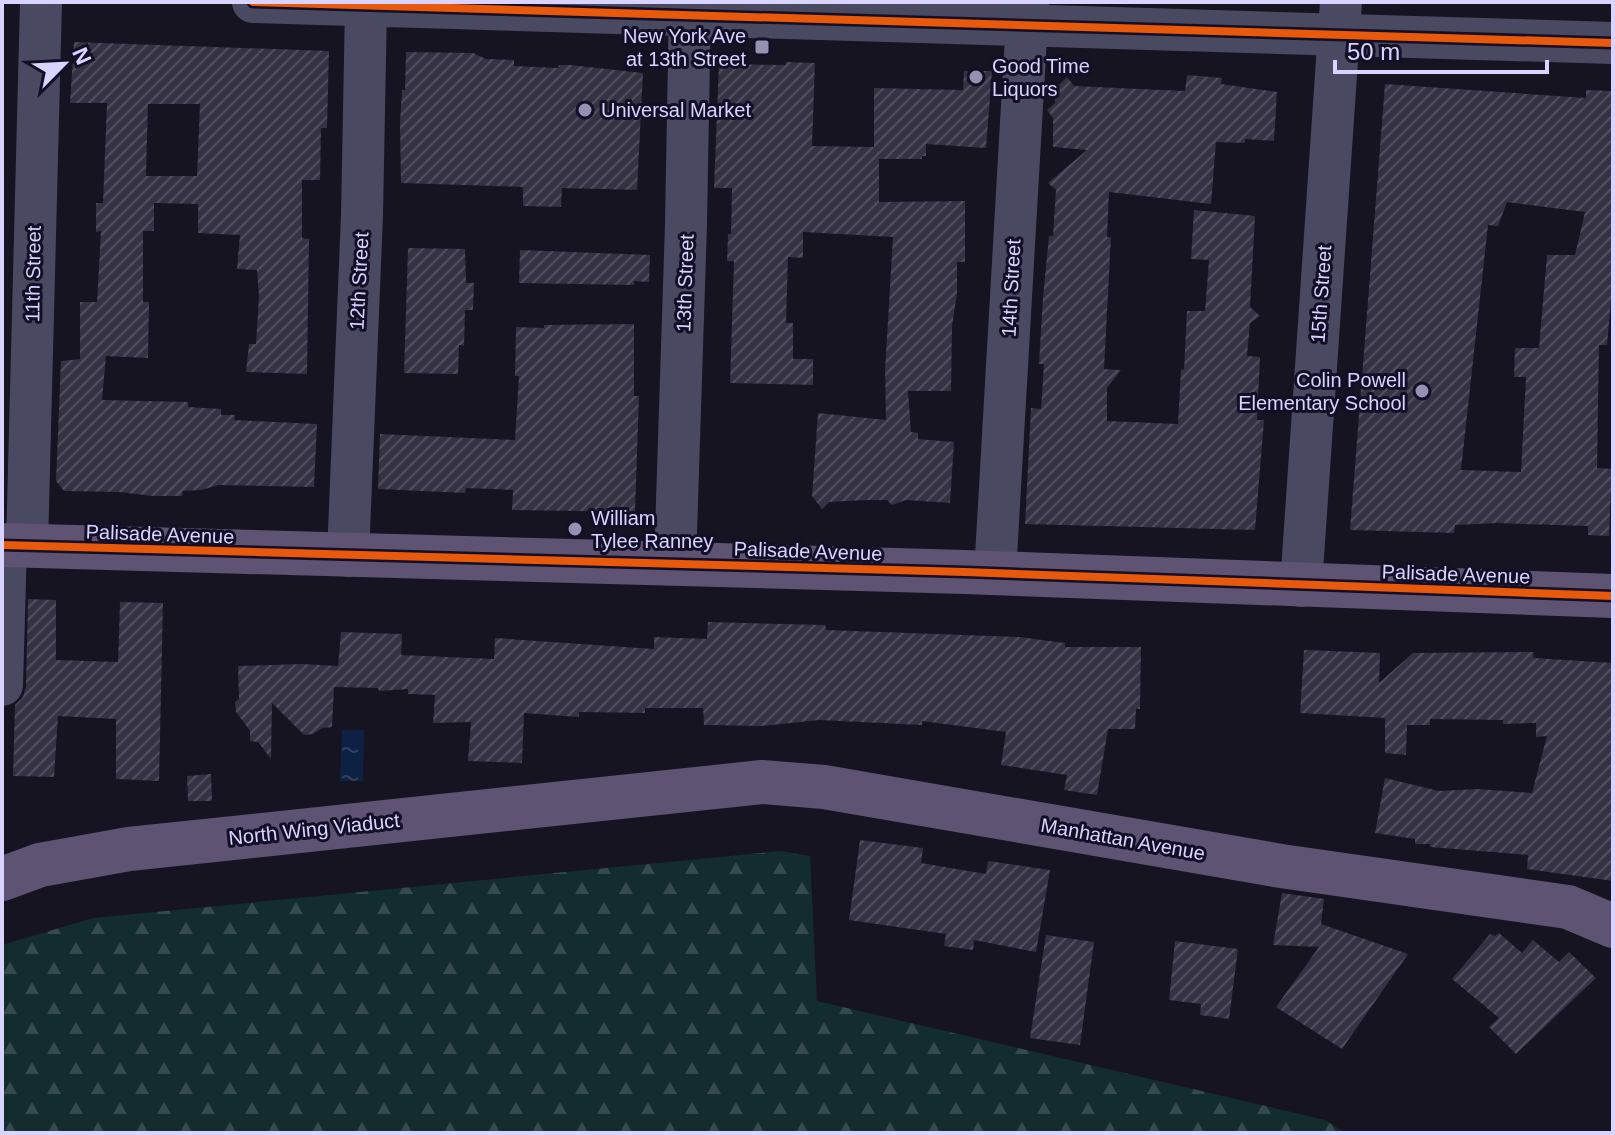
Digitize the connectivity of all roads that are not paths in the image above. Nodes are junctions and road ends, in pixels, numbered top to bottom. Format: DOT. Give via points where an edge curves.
graph roads {
  1 [pos="41,2"];
  2 [pos="253,2"];
  3 [pos="381,5"];
  4 [pos="690,9"];
  5 [pos="1027,14"];
  6 [pos="1340,19"];
  7 [pos="1613,43"];
  8 [pos="12,545"];
  9 [pos="348,556"];
  10 [pos="675,563"];
  11 [pos="995,574"];
  12 [pos="1301,586"];
  13 [pos="1613,596"];
  14 [pos="2,685"];
  15 [pos="630,794"];
  16 [pos="2,879"];
  17 [pos="1613,926"];
  1 -- 8 [label="street, 11th Street"];
  2 -- 3 [label="street"];
  3 -- 4 [label="street"];
  3 -- 9 [label="street, 12th Street" via="362,215"];
  4 -- 5 [label="street"];
  4 -- 10 [label="street, 13th Street"];
  5 -- 6 [label="street"];
  5 -- 11 [label="street, 14th Street"];
  6 -- 7 [label="street"];
  6 -- 12 [label="street, 15th Street"];
  8 -- 9 [label="main road, Palisade Avenue"];
  8 -- 14 [label="street, 11th Street"];
  9 -- 10 [label="main road, Palisade Avenue"];
  10 -- 11 [label="main road, Palisade Avenue"];
  11 -- 12 [label="main road, Palisade Avenue"];
  12 -- 13 [label="main road, Palisade Avenue"];
  15 -- 16 [label="main road, North Wing Viaduct" via="129,849 40,865"];
  15 -- 17 [label="main road, Manhattan Avenue" via="762,782 824,787 1281,866 1568,907"];
}
